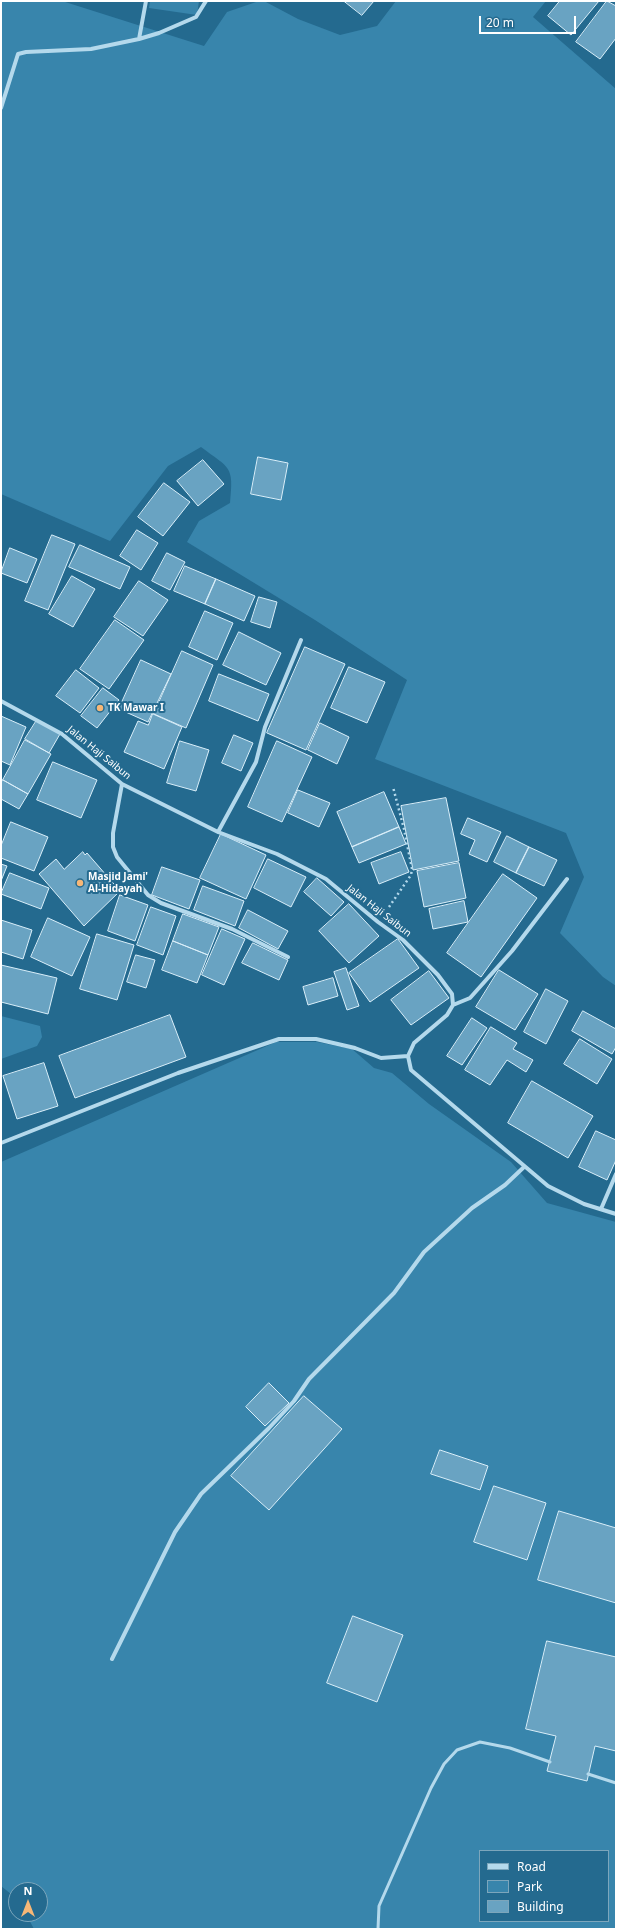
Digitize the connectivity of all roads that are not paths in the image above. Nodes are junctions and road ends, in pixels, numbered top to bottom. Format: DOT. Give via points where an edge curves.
graph roads {
  1 [pos="146,1"];
  2 [pos="206,1"];
  3 [pos="139,39"];
  4 [pos="1,108"];
  5 [pos="301,640"];
  6 [pos="1,701"];
  7 [pos="122,784"];
  8 [pos="218,832"];
  9 [pos="567,879"];
  10 [pos="288,957"];
  11 [pos="453,1005"];
  12 [pos="408,1056"];
  13 [pos="1,1143"];
  14 [pos="524,1167"];
  15 [pos="616,1174"];
  16 [pos="601,1209"];
  17 [pos="616,1214"];
  18 [pos="112,1659"];
  19 [pos="550,1762"];
  20 [pos="588,1774"];
  21 [pos="616,1783"];
  22 [pos="378,1929"];
  1 -- 3 [label="street"];
  2 -- 3 [label="street" via="196,17 159,34"];
  3 -- 4 [label="street" via="91,49 18,54"];
  5 -- 8 [label="street" via="265,727 256,762"];
  6 -- 7 [label="street, Jalan Haji Saibun" via="62,734"];
  7 -- 8 [label="street, Jalan Haji Saibun"];
  7 -- 10 [label="street" via="114,846 117,857 148,895 161,903 232,929"];
  8 -- 11 [label="street, Jalan Haji Saibun" via="277,854 326,879 403,940 438,975 452,994"];
  9 -- 11 [label="street" via="512,951 470,998"];
  11 -- 12 [label="street" via="447,1015 414,1043"];
  12 -- 13 [label="street" via="381,1058 355,1048 316,1039 278,1039 178,1073"];
  12 -- 14 [label="street" via="411,1070"];
  14 -- 16 [label="street" via="554,1189 584,1204"];
  14 -- 18 [label="street" via="505,1185 472,1208 424,1252 394,1293 309,1379 294,1401 269,1428 201,1494 175,1532"];
  15 -- 16 [label="street"];
  16 -- 17 [label="street"];
  19 -- 22 [label="lane" via="510,1748 480,1742 457,1750 444,1764 431,1788 379,1906"];
  20 -- 21 [label="lane"];
}
